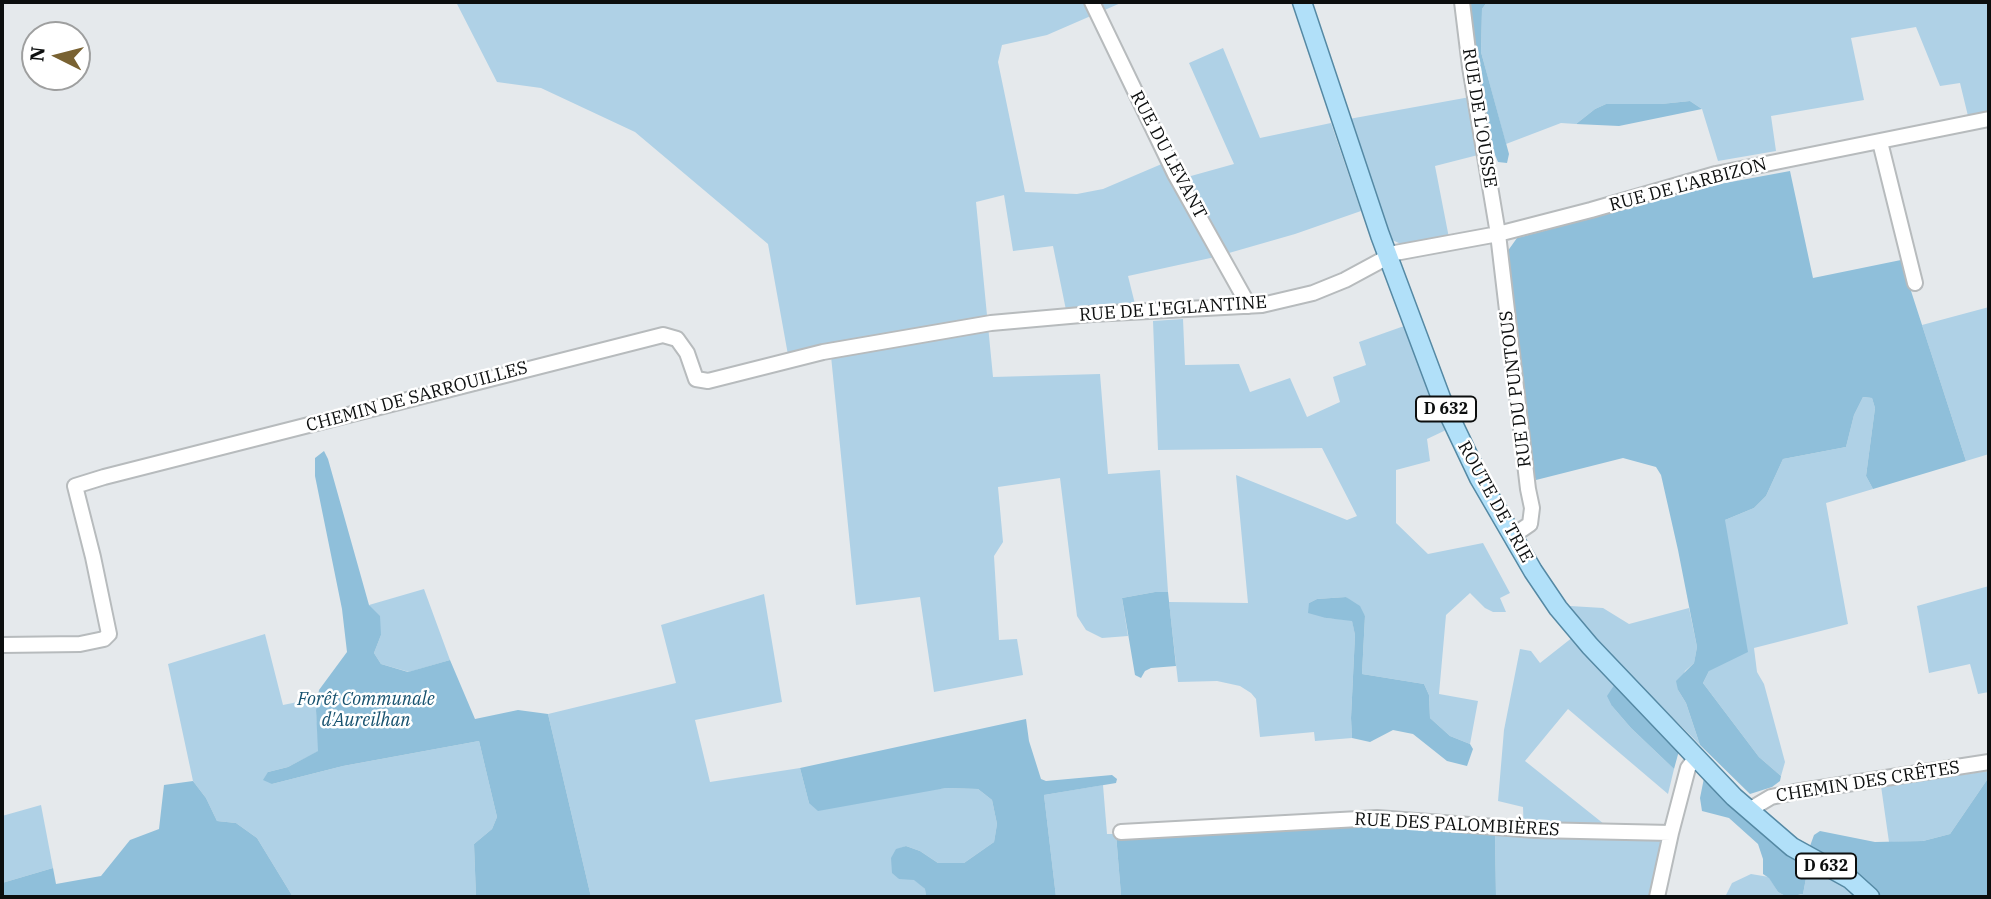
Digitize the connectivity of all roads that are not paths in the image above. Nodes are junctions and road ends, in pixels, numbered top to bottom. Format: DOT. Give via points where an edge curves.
graph roads {
  1 [pos="1092,2"];
  2 [pos="1303,2"];
  3 [pos="1461,2"];
  4 [pos="1989,119"];
  5 [pos="1880,142"];
  6 [pos="1497,234"];
  7 [pos="1387,256"];
  8 [pos="1916,283"];
  9 [pos="1249,306"];
  10 [pos="991,323"];
  11 [pos="1514,535"];
  12 [pos="2,645"];
  13 [pos="1696,757"];
  14 [pos="1989,762"];
  15 [pos="1749,810"];
  16 [pos="1121,832"];
  17 [pos="1671,833"];
  18 [pos="1657,897"];
  19 [pos="1870,897"];
  1 -- 9 [label="street, RUE DU LEVANT" via="1175,174"];
  2 -- 7 [label="main road, ROUTE DE TRIE / D 632"];
  3 -- 6 [label="street, RUE DE L'OUSSE"];
  4 -- 5 [label="street, RUE DE L'ARBIZON"];
  5 -- 6 [label="street, RUE DE L'ARBIZON" via="1716,174"];
  5 -- 8 [label="street"];
  6 -- 7 [label="street, RUE DE L'ARBIZON"];
  6 -- 11 [label="street, RUE DU PUNTOUS" via="1532,508 1530,524"];
  7 -- 9 [label="street, RUE DE L'EGLANTINE" via="1313,293"];
  7 -- 11 [label="main road, ROUTE DE TRIE / D 632" via="1441,398 1479,478"];
  9 -- 10 [label="street, RUE DE L'EGLANTINE"];
  10 -- 12 [label="street, CHEMIN DE SARROUILLES" via="823,352 708,381 696,379 677,339 663,335 75,485 108,634 80,644"];
  11 -- 13 [label="main road, ROUTE DE TRIE / D 632" via="1558,608"];
  13 -- 15 [label="main road, D 632"];
  13 -- 17 [label="street" via="1688,768"];
  14 -- 15 [label="street, CHEMIN DES CRÊTES" via="1771,797"];
  15 -- 19 [label="main road, D 632" via="1792,847 1850,879"];
  16 -- 17 [label="street, RUE DES PALOMBIÈRES" via="1377,818 1535,830"];
  17 -- 18 [label="street"];
}
